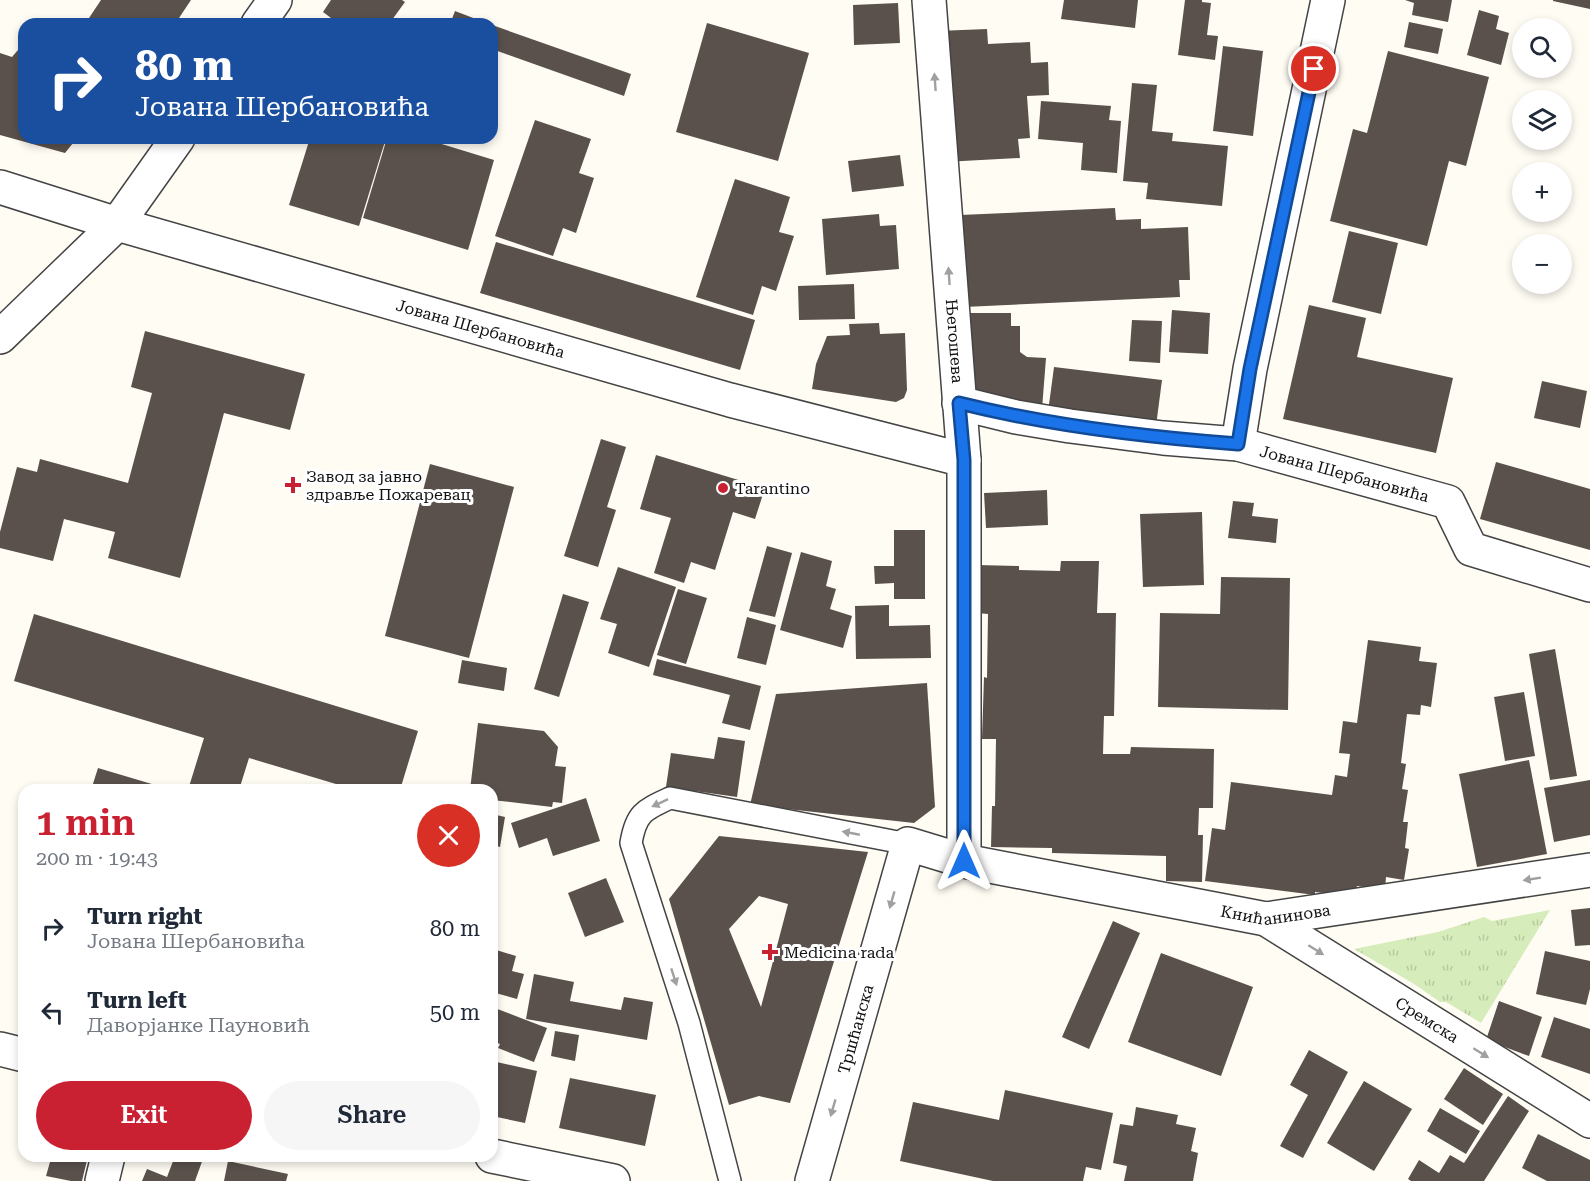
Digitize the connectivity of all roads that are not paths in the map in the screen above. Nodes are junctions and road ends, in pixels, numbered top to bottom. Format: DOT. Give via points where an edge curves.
graph roads {
  1 [pos="275,0"];
  2 [pos="929,0"];
  3 [pos="1328,0"];
  4 [pos="262,18"];
  5 [pos="174,144"];
  6 [pos="0,187"];
  7 [pos="117,224"];
  8 [pos="0,337"];
  9 [pos="959,403"];
  10 [pos="1238,444"];
  11 [pos="964,460"];
  12 [pos="1590,585"];
  13 [pos="908,844"];
  14 [pos="964,861"];
  15 [pos="1590,870"];
  16 [pos="1266,919"];
  17 [pos="0,1049"];
  18 [pos="18,1054"];
  19 [pos="1590,1121"];
  20 [pos="498,1157"];
  21 [pos="107,1162"];
  22 [pos="102,1181"];
  23 [pos="613,1181"];
  24 [pos="730,1181"];
  25 [pos="812,1181"];
  1 -- 4 [label="street"];
  9 -- 2 [label="street, Његошева, one-way"];
  3 -- 10 [label="street" via="1250,369"];
  5 -- 7 [label="street"];
  6 -- 7 [label="street, Јована Шербановића"];
  7 -- 8 [label="street"];
  7 -- 11 [label="street, Јована Шербановића" via="719,397"];
  9 -- 10 [label="street, Јована Шербановића" via="1070,426"];
  9 -- 11 [label="street, Његошева"];
  10 -- 12 [label="street, Јована Шербановића" via="1448,502 1471,549"];
  11 -- 14 [label="street, Његошева"];
  13 -- 14 [label="street, Книћанинова"];
  13 -- 24 [label="lane, one-way" via="670,798 644,810 634,825 631,843 689,1023"];
  13 -- 25 [label="street, Тршћанска, one-way"];
  14 -- 16 [label="street, Книћанинова"];
  15 -- 16 [label="street, Книћанинова, one-way"];
  16 -- 19 [label="street, Сремска, one-way"];
  17 -- 18 [label="street"];
  20 -- 23 [label="street"];
  21 -- 22 [label="street"];
}
